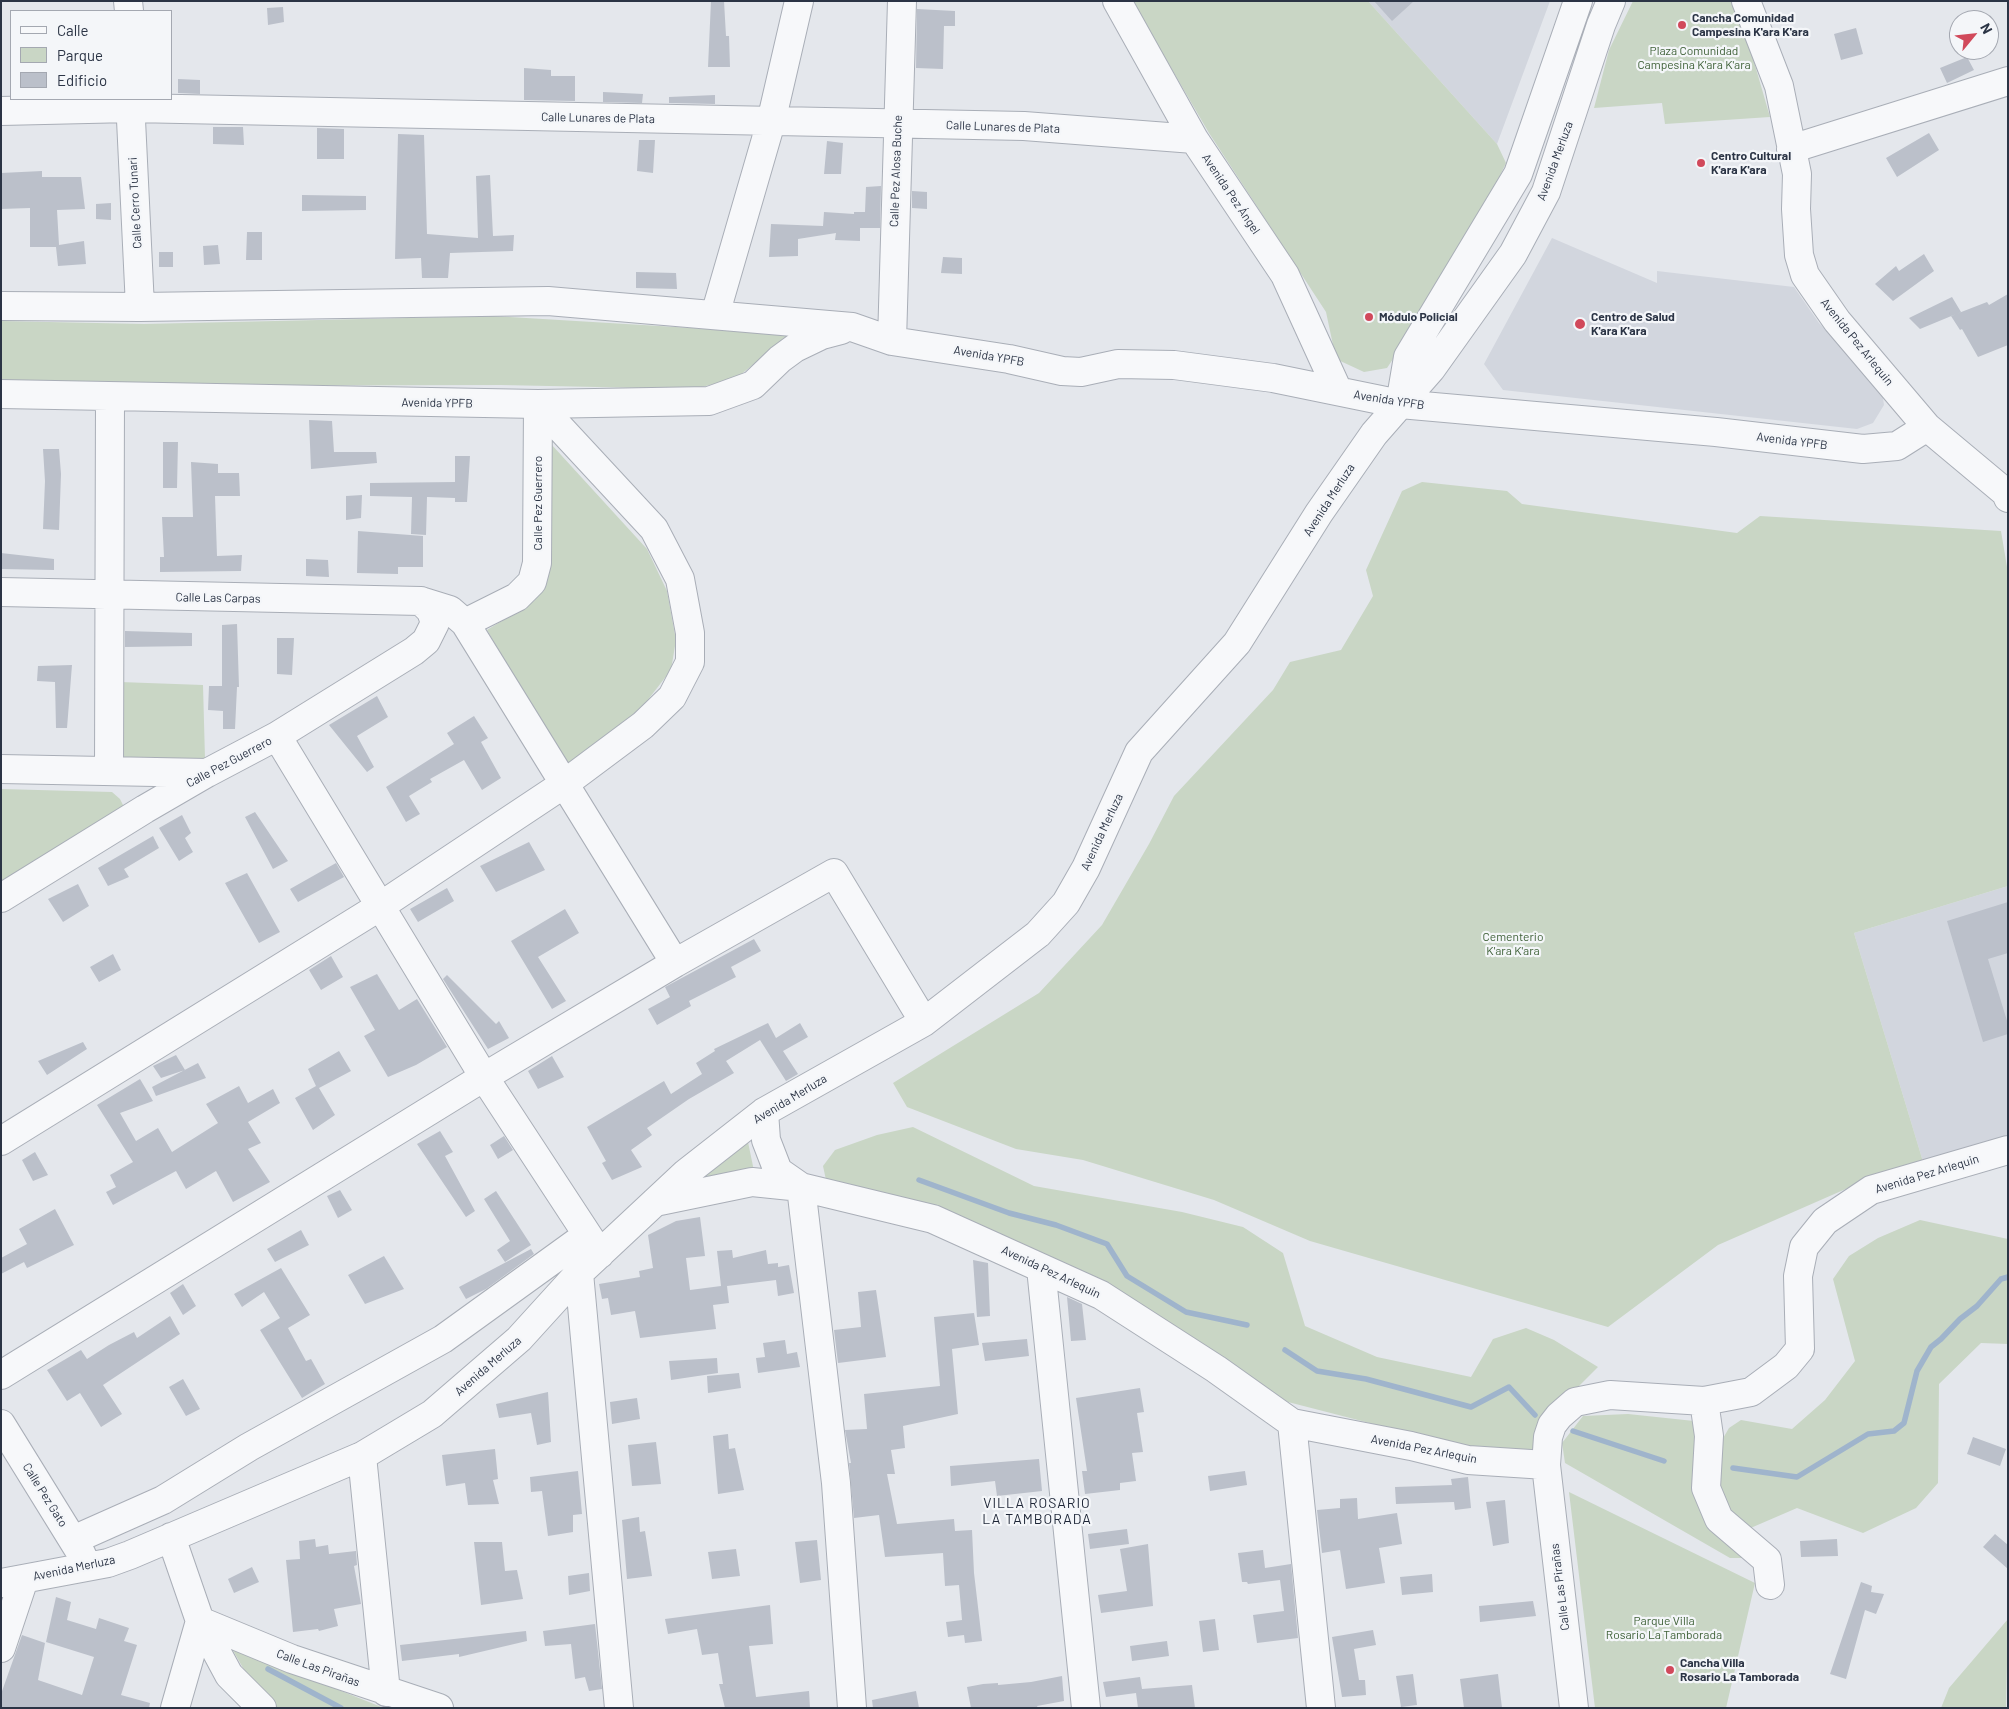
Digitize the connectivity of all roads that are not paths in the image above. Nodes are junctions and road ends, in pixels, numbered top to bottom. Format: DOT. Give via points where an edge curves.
graph roads {
  1 [pos="799,1"];
  2 [pos="902,1"];
  3 [pos="1117,1"];
  4 [pos="1578,1"];
  5 [pos="1611,1"];
  6 [pos="1746,1"];
  7 [pos="2008,81"];
  8 [pos="130,103"];
  9 [pos="1,111"];
  10 [pos="771,122"];
  11 [pos="897,125"];
  12 [pos="1194,139"];
  13 [pos="1792,149"];
  14 [pos="1,306"];
  15 [pos="140,306"];
  16 [pos="715,315"];
  17 [pos="852,327"];
  18 [pos="892,341"];
  19 [pos="1338,391"];
  20 [pos="1,394"];
  21 [pos="110,398"];
  22 [pos="538,404"];
  23 [pos="1400,404"];
  24 [pos="1927,427"];
  25 [pos="2007,495"];
  26 [pos="1,592"];
  27 [pos="110,596"];
  28 [pos="426,606"];
  29 [pos="465,623"];
  30 [pos="277,736"];
  31 [pos="1,769"];
  32 [pos="109,770"];
  33 [pos="207,773"];
  34 [pos="564,784"];
  35 [pos="1,898"];
  36 [pos="379,906"];
  37 [pos="675,963"];
  38 [pos="924,1022"];
  39 [pos="484,1077"];
  40 [pos="764,1112"];
  41 [pos="1,1140"];
  42 [pos="2008,1150"];
  43 [pos="802,1187"];
  44 [pos="655,1202"];
  45 [pos="593,1244"];
  46 [pos="1041,1268"];
  47 [pos="579,1273"];
  48 [pos="1,1374"];
  49 [pos="1704,1401"];
  50 [pos="1292,1423"];
  51 [pos="1,1424"];
  52 [pos="362,1456"];
  53 [pos="1546,1465"];
  54 [pos="171,1537"];
  55 [pos="73,1540"];
  56 [pos="89,1566"];
  57 [pos="13,1581"];
  58 [pos="1770,1585"];
  59 [pos="200,1621"];
  60 [pos="1,1648"];
  61 [pos="386,1692"];
  62 [pos="176,1708"];
  63 [pos="262,1708"];
  64 [pos="439,1708"];
  65 [pos="619,1708"];
  66 [pos="852,1708"];
  67 [pos="1086,1708"];
  68 [pos="1321,1708"];
  69 [pos="1574,1708"];
  1 -- 10 [label="street"];
  2 -- 11 [label="street, Calle Pez Alosa Buche"];
  3 -- 12 [label="street, Avenida Pez Ángel"];
  4 -- 23 [label="street" via="1518,174 1408,357"];
  5 -- 23 [label="street, Avenida Merluza" via="1542,200 1513,254 1431,369"];
  6 -- 13 [label="street, Avenida Pez Arlequin" via="1779,86"];
  7 -- 13 [label="street"];
  8 -- 9 [label="street, Calle Lunares de Plata"];
  8 -- 10 [label="street, Calle Lunares de Plata"];
  8 -- 15 [label="street, Calle Cerro Tunari"];
  10 -- 11 [label="street, Calle Lunares de Plata"];
  10 -- 16 [label="street"];
  11 -- 12 [label="street, Calle Lunares de Plata" via="1024,126"];
  11 -- 18 [label="street, Calle Pez Alosa Buche"];
  12 -- 19 [label="street, Avenida Pez Ángel" via="1285,275"];
  13 -- 24 [label="street, Avenida Pez Arlequin" via="1797,174 1799,255 1805,274 1838,322"];
  14 -- 15 [label="street, Avenida YPFB"];
  15 -- 16 [label="street, Avenida YPFB" via="548,301"];
  16 -- 17 [label="street, Avenida YPFB"];
  17 -- 18 [label="street, Avenida YPFB"];
  17 -- 22 [label="street, Avenida YPFB" via="808,341 780,359 753,385 709,402"];
  18 -- 19 [label="street, Avenida YPFB" via="1009,358 1062,370 1081,372 1118,364 1174,365 1274,378"];
  19 -- 23 [label="street, Avenida YPFB"];
  20 -- 21 [label="street, Avenida YPFB"];
  21 -- 22 [label="street, Avenida YPFB"];
  21 -- 27 [label="street"];
  22 -- 29 [label="street, Calle Pez Guerrero" via="537,563 532,582 516,597"];
  22 -- 34 [label="street" via="654,529 680,579 690,632 690,662 672,696 643,725"];
  23 -- 24 [label="street, Avenida YPFB" via="1716,432 1863,449 1896,446"];
  23 -- 38 [label="street, Avenida Merluza" via="1346,473 1237,643 1139,752 1086,868 1066,903 1038,934"];
  24 -- 25 [label="street, Avenida Pez Arlequin"];
  26 -- 27 [label="street, Calle Las Carpas"];
  27 -- 28 [label="street, Calle Las Carpas"];
  27 -- 32 [label="street"];
  28 -- 29 [label="street, Calle Las Carpas" via="450,610"];
  28 -- 30 [label="street, Calle Pez Guerrero" via="435,623 426,642"];
  29 -- 34 [label="street"];
  30 -- 33 [label="street, Calle Pez Guerrero"];
  30 -- 36 [label="street"];
  31 -- 32 [label="street"];
  32 -- 33 [label="street"];
  33 -- 35 [label="street, Calle Pez Guerrero"];
  34 -- 36 [label="street"];
  34 -- 37 [label="street"];
  36 -- 39 [label="street"];
  36 -- 41 [label="street"];
  37 -- 38 [label="street" via="834,873"];
  37 -- 39 [label="street"];
  38 -- 40 [label="street, Avenida Merluza"];
  39 -- 45 [label="street"];
  39 -- 48 [label="street"];
  40 -- 43 [label="street, Avenida Pez Arlequin" via="766,1140 778,1171"];
  40 -- 44 [label="street, Avenida Merluza" via="686,1173"];
  42 -- 49 [label="street, Avenida Pez Arlequin" via="1871,1190 1825,1221 1804,1247 1798,1276 1800,1349 1786,1366 1751,1392"];
  43 -- 44 [label="street, Avenida Pez Arlequin" via="752,1182"];
  43 -- 46 [label="street, Avenida Pez Arlequin" via="933,1219"];
  43 -- 66 [label="street" via="836,1483"];
  44 -- 45 [label="street, Avenida Merluza"];
  45 -- 47 [label="street, Avenida Merluza"];
  45 -- 55 [label="street, Avenida Merluza" via="443,1339 249,1446 163,1500"];
  46 -- 50 [label="street, Avenida Pez Arlequin" via="1101,1295 1216,1369"];
  46 -- 67 [label="street"];
  47 -- 52 [label="street, Avenida Merluza" via="519,1339 432,1414"];
  47 -- 65 [label="street"];
  49 -- 53 [label="street, Avenida Pez Arlequin" via="1610,1395 1574,1402 1552,1425"];
  49 -- 58 [label="street" via="1709,1436 1706,1488 1720,1519 1767,1560"];
  50 -- 53 [label="street, Avenida Pez Arlequin" via="1468,1460"];
  50 -- 68 [label="street"];
  51 -- 55 [label="street, Calle Pez Gato"];
  52 -- 54 [label="street, Avenida Merluza"];
  52 -- 61 [label="street"];
  53 -- 69 [label="street, Calle Las Pirañas"];
  54 -- 56 [label="street, Avenida Merluza" via="130,1555"];
  54 -- 59 [label="street"];
  55 -- 56 [label="street, Calle Pez Gato"];
  56 -- 57 [label="street, Avenida Merluza"];
  57 -- 60 [label="street"];
  59 -- 61 [label="street, Calle Las Pirañas" via="292,1659"];
  59 -- 62 [label="street"];
  59 -- 63 [label="street" via="229,1675"];
  61 -- 64 [label="street, Calle Las Pirañas"];
}
